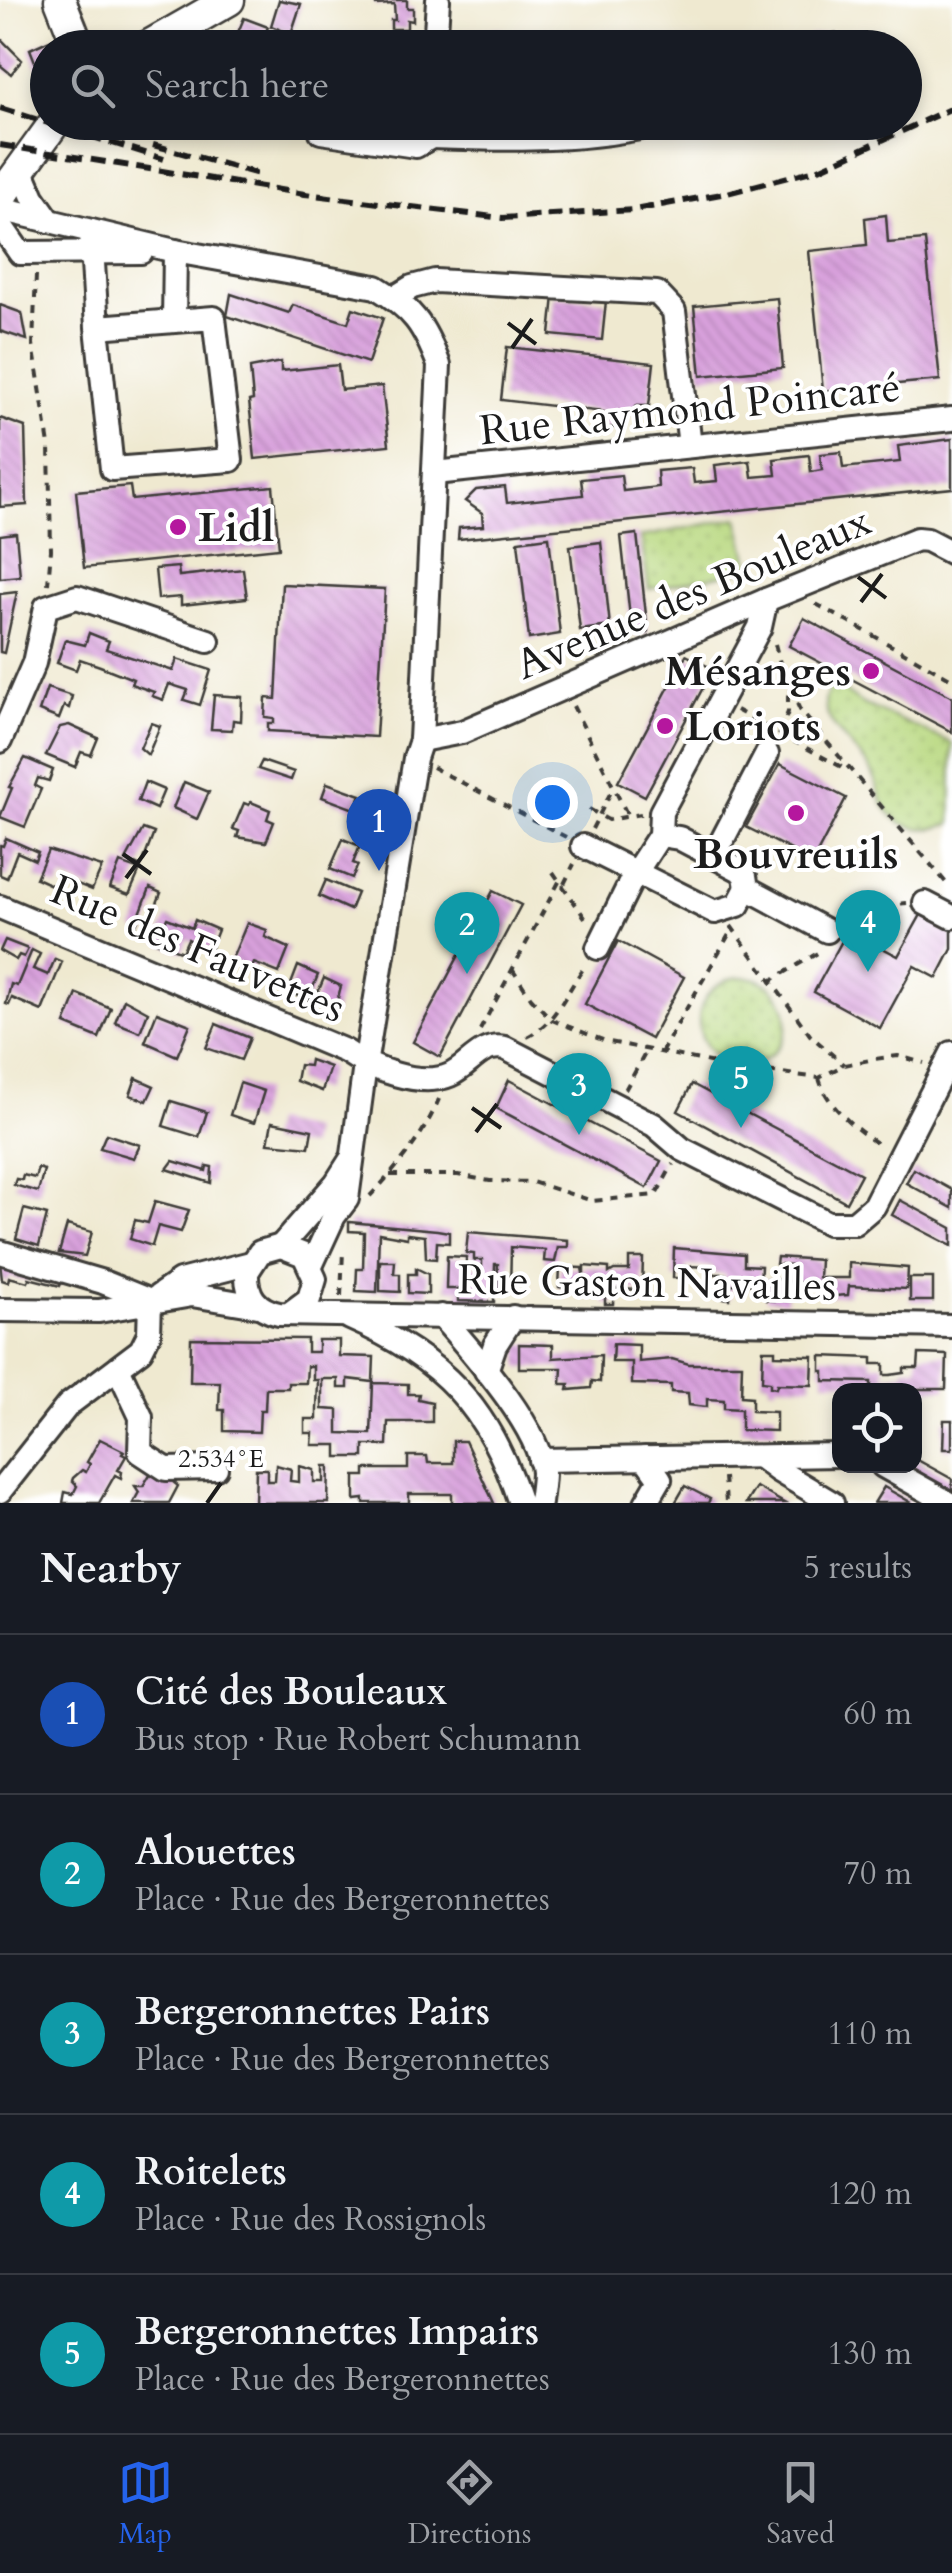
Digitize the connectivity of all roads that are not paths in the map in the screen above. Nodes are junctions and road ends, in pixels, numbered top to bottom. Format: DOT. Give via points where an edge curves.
graph roads {
  1 [pos="60,0"];
  2 [pos="229,0"];
  3 [pos="438,0"];
  4 [pos="72,30"];
  5 [pos="176,30"];
  6 [pos="436,30"];
  7 [pos="43,140"];
  8 [pos="375,140"];
  9 [pos="422,140"];
  10 [pos="22,170"];
  11 [pos="0,198"];
  12 [pos="0,209"];
  13 [pos="50,221"];
  14 [pos="0,224"];
  15 [pos="92,242"];
  16 [pos="175,251"];
  17 [pos="10,255"];
  18 [pos="394,298"];
  19 [pos="174,321"];
  20 [pos="97,326"];
  21 [pos="952,419"];
  22 [pos="690,446"];
  23 [pos="435,473"];
  24 [pos="952,553"];
  25 [pos="766,600"];
  26 [pos="208,641"];
  27 [pos="0,742"];
  28 [pos="773,744"];
  29 [pos="418,749"];
  30 [pos="661,824"];
  31 [pos="583,846"];
  32 [pos="714,856"];
  33 [pos="634,874"];
  34 [pos="747,888"];
  35 [pos="925,903"];
  36 [pos="0,907"];
  37 [pos="952,917"];
  38 [pos="827,931"];
  39 [pos="598,948"];
  40 [pos="947,1062"];
  41 [pos="364,1065"];
  42 [pos="350,1162"];
  43 [pos="281,1246"];
  44 [pos="0,1252"];
  45 [pos="252,1263"];
  46 [pos="313,1276"];
  47 [pos="150,1301"];
  48 [pos="258,1306"];
  49 [pos="0,1310"];
  50 [pos="290,1313"];
  51 [pos="340,1314"];
  52 [pos="440,1316"];
  53 [pos="513,1317"];
  54 [pos="952,1326"];
  55 [pos="436,1367"];
  56 [pos="118,1368"];
  57 [pos="486,1371"];
  58 [pos="832,1455"];
  59 [pos="760,1456"];
  60 [pos="645,1458"];
  61 [pos="540,1460"];
  62 [pos="216,1468"];
  63 [pos="895,1473"];
  64 [pos="0,1491"];
  65 [pos="520,1503"];
  66 [pos="540,1503"];
  67 [pos="646,1503"];
  68 [pos="832,1503"];
  69 [pos="948,1503"];
  1 -- 4 [label="main road"];
  2 -- 5 [label="main road"];
  3 -- 6 [label="street"];
  7 -- 10 [label="main road"];
  8 -- 9 [label="street" via="416,146"];
  10 -- 11 [label="main road"];
  10 -- 13 [label="street"];
  12 -- 13 [label="street"];
  13 -- 15 [label="street"];
  14 -- 17 [label="street"];
  15 -- 16 [label="street"];
  15 -- 17 [label="street"];
  15 -- 20 [label="street"];
  16 -- 18 [label="street" via="376,287"];
  16 -- 19 [label="street"];
  18 -- 22 [label="street" via="435,281 657,293 674,310"];
  18 -- 23 [label="street" via="426,331 438,364"];
  19 -- 20 [label="street"];
  19 -- 20 [label="street" via="214,318 231,460 112,469"];
  21 -- 22 [label="street, Rue Raymond Poincaré"];
  22 -- 23 [label="street, Rue Raymond Poincaré"];
  23 -- 29 [label="street"];
  24 -- 25 [label="street, Avenue des Bouleaux" via="917,539"];
  25 -- 29 [label="street, Avenue des Bouleaux"];
  25 -- 30 [label="street" via="760,627"];
  26 -- 27 [label="street" via="77,596 46,606 34,664"];
  28 -- 32 [label="street"];
  29 -- 41 [label="street"];
  30 -- 32 [label="street"];
  30 -- 33 [label="street"];
  31 -- 33 [label="street"];
  32 -- 34 [label="street" via="740,870"];
  33 -- 34 [label="street" via="729,920"];
  33 -- 39 [label="street"];
  34 -- 38 [label="street"];
  35 -- 37 [label="street"];
  36 -- 41 [label="street, Rue des Fauvettes" via="341,1049"];
  40 -- 41 [label="street, Rue des Fauvettes" via="874,1206 854,1224 828,1223 496,1048 449,1076"];
  41 -- 42 [label="street"];
  42 -- 43 [label="street"];
  42 -- 46 [label="street" via="346,1200"];
  43 -- 45 [label="street" via="260,1252"];
  43 -- 46 [label="street" via="304,1255"];
  44 -- 47 [label="street"];
  45 -- 47 [label="street" via="180,1281"];
  45 -- 48 [label="street" via="246,1285"];
  46 -- 50 [label="street" via="309,1299"];
  46 -- 51 [label="street"];
  47 -- 48 [label="street" via="204,1296"];
  47 -- 49 [label="street" via="99,1311"];
  47 -- 56 [label="street" via="149,1334"];
  48 -- 50 [label="street"];
  50 -- 51 [label="street, Rue Gaston Navailles"];
  51 -- 52 [label="street, Rue Gaston Navailles"];
  51 -- 55 [label="street" via="388,1334"];
  52 -- 53 [label="street, Rue Gaston Navailles"];
  52 -- 55 [label="street"];
  52 -- 57 [label="street"];
  53 -- 54 [label="street, Rue Gaston Navailles"];
  53 -- 57 [label="street"];
  55 -- 65 [label="street" via="468,1398 499,1444"];
  56 -- 62 [label="street" via="141,1418 140,1452 166,1469"];
  56 -- 64 [label="street" via="68,1406"];
  57 -- 61 [label="street"];
  58 -- 59 [label="street"];
  59 -- 60 [label="street"];
  59 -- 68 [label="street"];
  60 -- 61 [label="street"];
  60 -- 67 [label="street" via="660,1480"];
  61 -- 66 [label="street"];
  63 -- 69 [label="street"];
}
